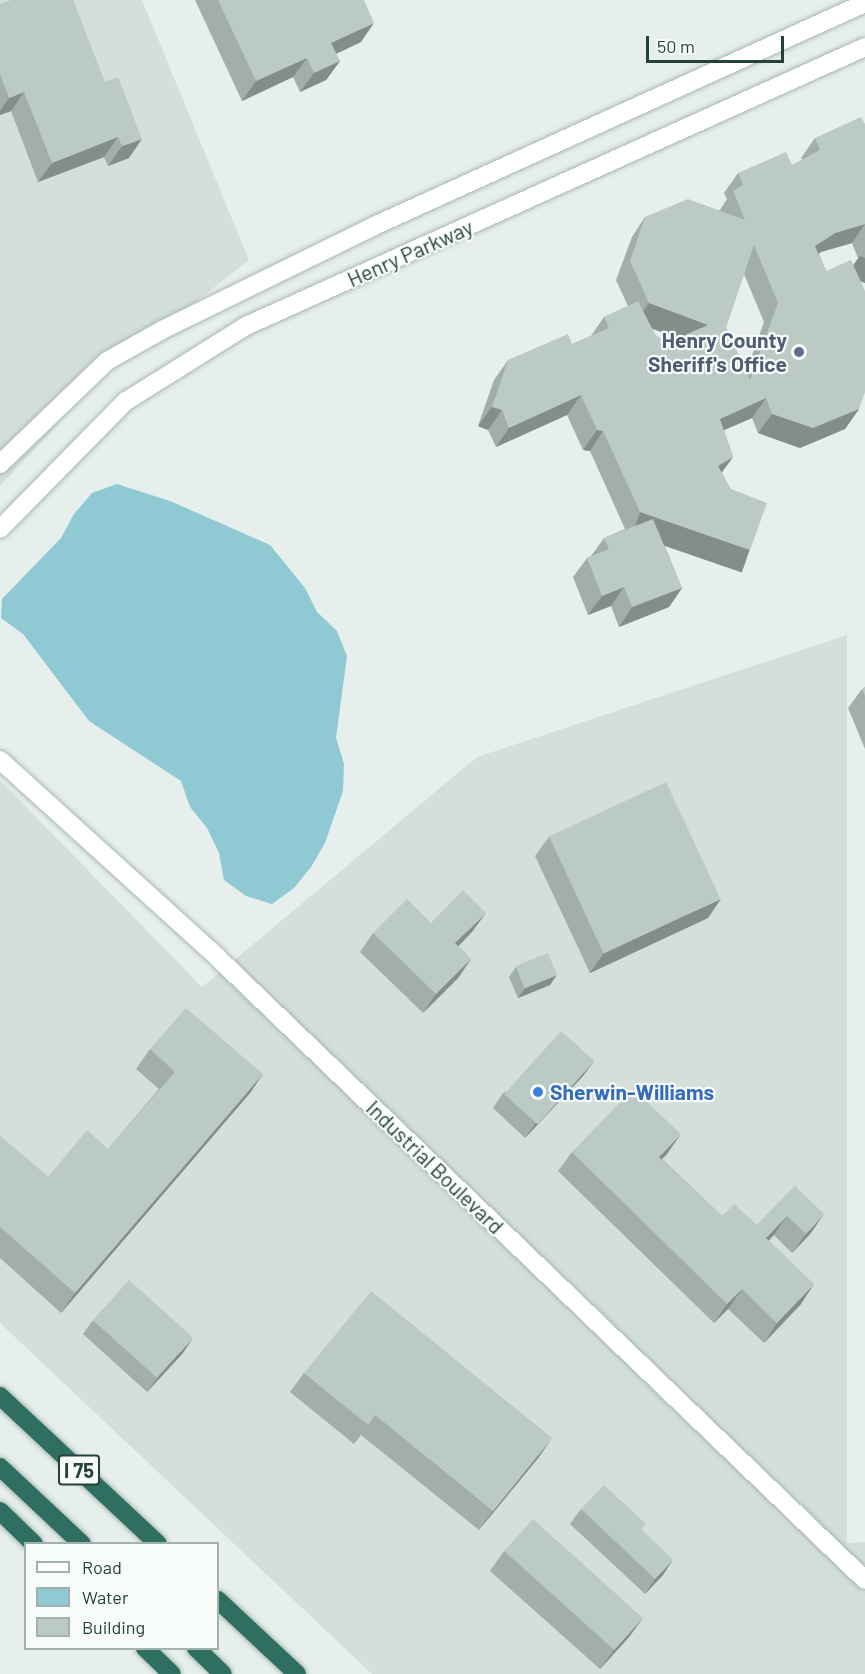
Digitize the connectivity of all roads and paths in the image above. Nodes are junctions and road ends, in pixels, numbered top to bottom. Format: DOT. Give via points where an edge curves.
graph roads {
  1 [pos="865,3"];
  2 [pos="865,47"];
  3 [pos="0,464"];
  4 [pos="0,529"];
  5 [pos="0,760"];
  6 [pos="0,1396"];
  7 [pos="0,1467"];
  8 [pos="0,1511"];
  9 [pos="32,1542"];
  10 [pos="80,1542"];
  11 [pos="156,1542"];
  12 [pos="865,1580"];
  13 [pos="219,1601"];
  14 [pos="147,1650"];
  15 [pos="198,1650"];
  16 [pos="172,1674"];
  17 [pos="223,1674"];
  18 [pos="297,1674"];
  1 -- 3 [label="street, Henry Parkway" via="374,226 164,329 107,361"];
  2 -- 4 [label="street, Henry Parkway" via="246,326 126,401"];
  5 -- 12 [label="street, Industrial Boulevard" via="218,958"];
  6 -- 11 [label="highway, I 75"];
  7 -- 10 [label="highway"];
  8 -- 9 [label="highway"];
  13 -- 18 [label="highway"];
  14 -- 16 [label="highway"];
  15 -- 17 [label="highway"];
}
